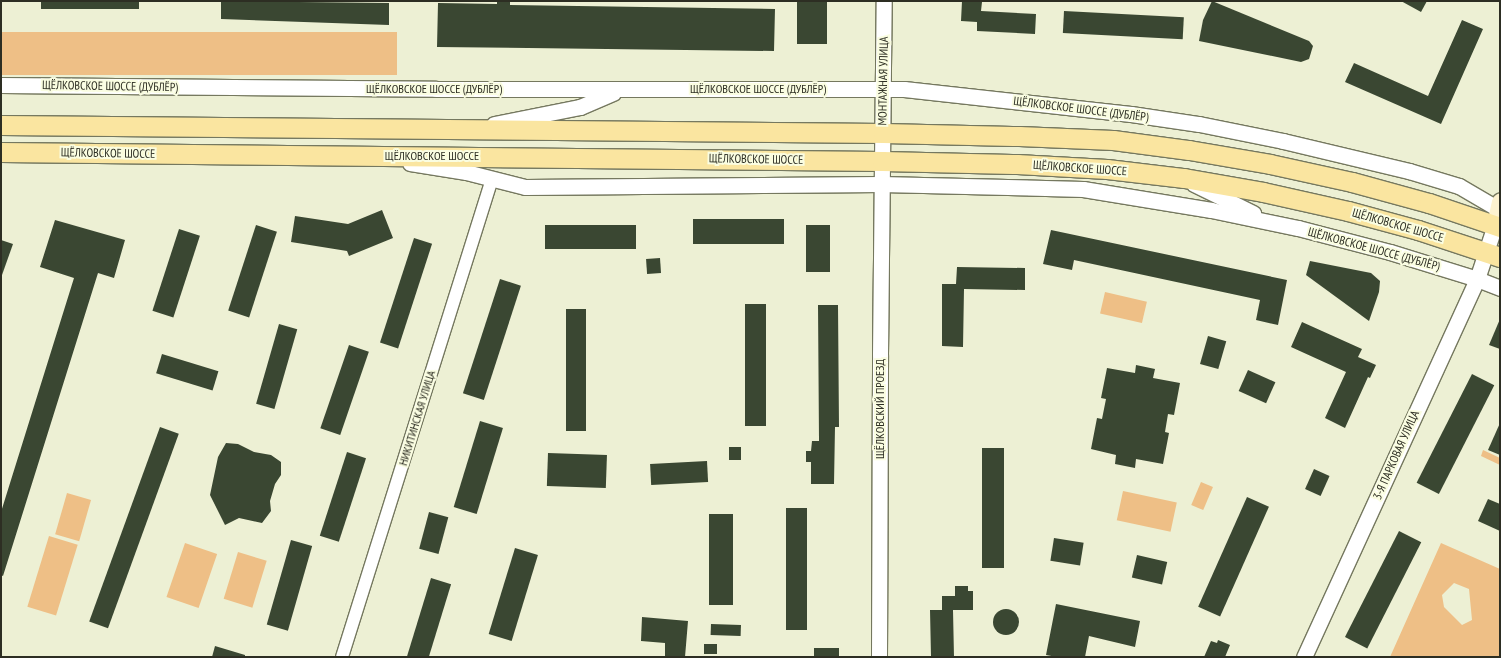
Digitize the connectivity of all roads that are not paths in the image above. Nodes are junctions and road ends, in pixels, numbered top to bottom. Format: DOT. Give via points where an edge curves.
graph roads {
  1 [pos="884,1"];
  2 [pos="1,85"];
  3 [pos="883,88"];
  4 [pos="622,90"];
  5 [pos="1,125"];
  6 [pos="472,129"];
  7 [pos="883,133"];
  8 [pos="1,152"];
  9 [pos="363,156"];
  10 [pos="882,161"];
  11 [pos="1184,178"];
  12 [pos="492,180"];
  13 [pos="881,184"];
  14 [pos="1499,214"];
  15 [pos="1272,223"];
  16 [pos="1493,254"];
  17 [pos="1477,279"];
  18 [pos="1500,288"];
  19 [pos="342,657"];
  20 [pos="879,657"];
  21 [pos="1304,657"];
  1 -- 3 [label="street, МОНТАЖНАЯ УЛИЦА"];
  2 -- 4 [label="street, ЩЁЛКОВСКОЕ ШОССЕ (ДУБЛЁР)"];
  3 -- 4 [label="street, ЩЁЛКОВСКОЕ ШОССЕ (ДУБЛЁР)"];
  3 -- 7 [label="street, МОНТАЖНАЯ УЛИЦА"];
  3 -- 14 [label="street, ЩЁЛКОВСКОЕ ШОССЕ (ДУБЛЁР)" via="985,97 1199,124 1283,141 1409,171 1459,186"];
  4 -- 6 [label="street" via="580,106"];
  5 -- 6 [label="main road"];
  6 -- 7 [label="main road"];
  7 -- 10 [label="street, МОНТАЖНАЯ УЛИЦА"];
  7 -- 14 [label="main road" via="1113,140 1270,164 1352,182 1429,203"];
  8 -- 9 [label="main road, ЩЁЛКОВСКОЕ ШОССЕ"];
  9 -- 10 [label="main road, ЩЁЛКОВСКОЕ ШОССЕ"];
  9 -- 12 [label="street, ЩЁЛКОВСКОЕ ШОССЕ (ДУБЛЁР)" via="466,172"];
  10 -- 11 [label="main road, ЩЁЛКОВСКОЕ ШОССЕ" via="1107,168"];
  10 -- 13 [label="street, ЩЁЛКОВСКИЙ ПРОЕЗД"];
  11 -- 15 [label="street"];
  11 -- 16 [label="main road, ЩЁЛКОВСКОЕ ШОССЕ" via="1348,211"];
  12 -- 13 [label="street, ЩЁЛКОВСКОЕ ШОССЕ (ДУБЛЁР)" via="525,187"];
  12 -- 19 [label="street, НИКИТИНСКАЯ УЛИЦА"];
  13 -- 15 [label="street, ЩЁЛКОВСКОЕ ШОССЕ (ДУБЛЁР)" via="1083,189"];
  13 -- 20 [label="street, ЩЁЛКОВСКИЙ ПРОЕЗД"];
  14 -- 16 [label="street, 3-Я ПАРКОВАЯ УЛИЦА"];
  15 -- 17 [label="street, ЩЁЛКОВСКОЕ ШОССЕ (ДУБЛЁР)" via="1390,252"];
  16 -- 17 [label="street, 3-Я ПАРКОВАЯ УЛИЦА"];
  17 -- 18 [label="street, ЩЁЛКОВСКОЕ ШОССЕ (ДУБЛЁР)"];
  17 -- 21 [label="street, 3-Я ПАРКОВАЯ УЛИЦА"];
}
